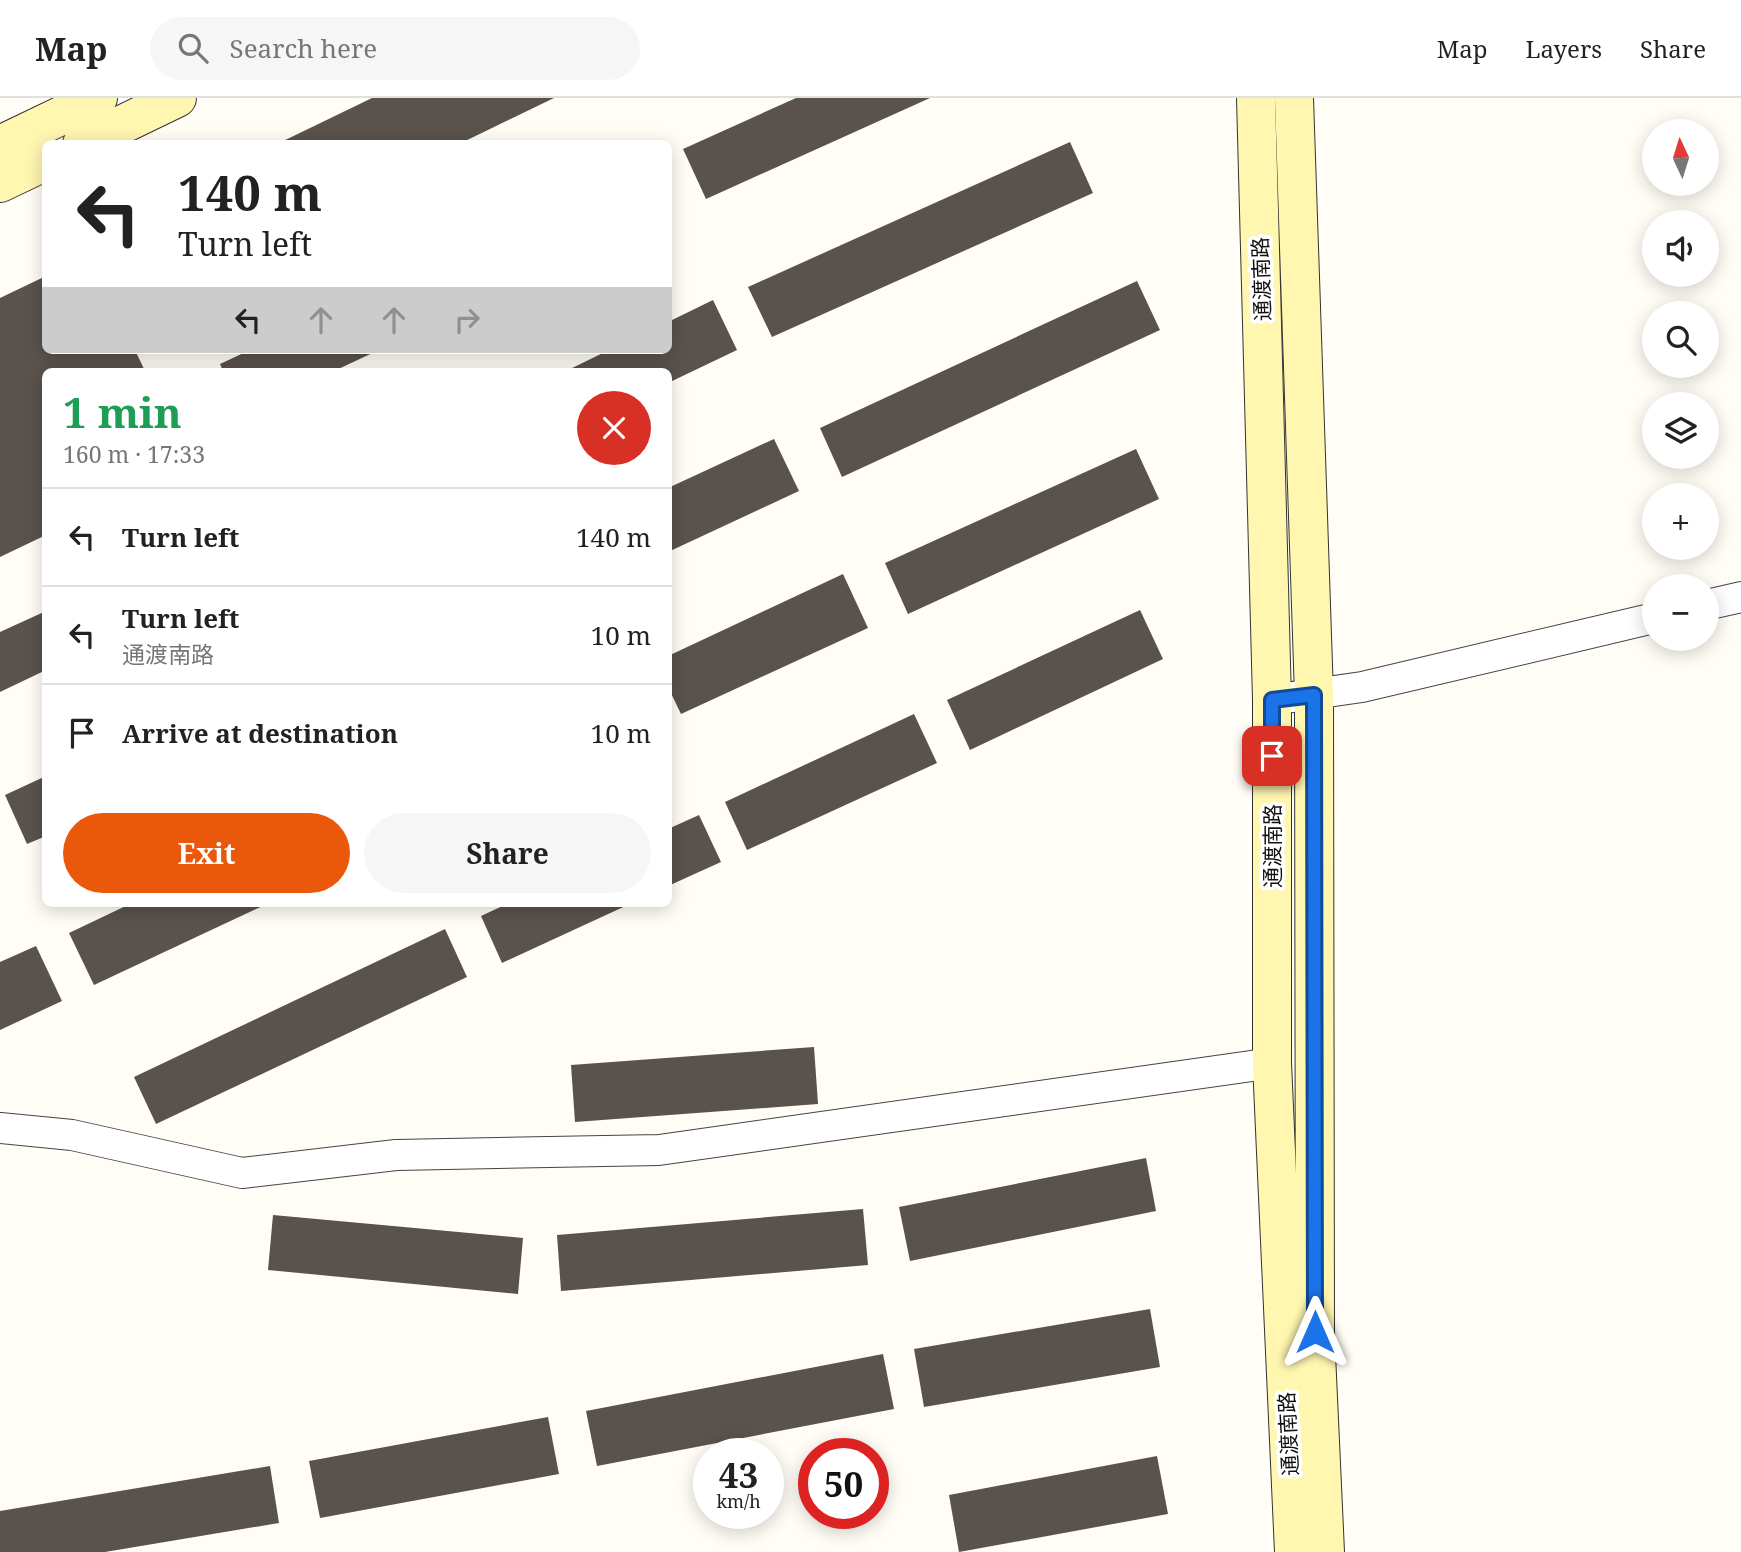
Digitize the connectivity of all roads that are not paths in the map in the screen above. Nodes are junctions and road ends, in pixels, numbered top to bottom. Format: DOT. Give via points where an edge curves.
graph roads {
  1 [pos="98,98"];
  2 [pos="177,98"];
  3 [pos="1256,98"];
  4 [pos="1294,98"];
  5 [pos="90,140"];
  6 [pos="0,145"];
  7 [pos="42,163"];
  8 [pos="0,183"];
  9 [pos="1741,597"];
  10 [pos="1719,602"];
  11 [pos="1642,621"];
  12 [pos="1314,695"];
  13 [pos="1272,700"];
  14 [pos="1272,1063"];
  15 [pos="0,1128"];
  16 [pos="1294,1552"];
  17 [pos="1325,1552"];
  1 -- 6 [label="main road"];
  2 -- 5 [label="main road"];
  3 -- 13 [label="main road, 通渡南路"];
  4 -- 12 [label="main road, 通渡南路"];
  7 -- 8 [label="main road"];
  9 -- 10 [label="street"];
  11 -- 12 [label="street"];
  12 -- 13 [label="street"];
  12 -- 17 [label="main road, 通渡南路" via="1315,1332"];
  13 -- 14 [label="main road, 通渡南路"];
  14 -- 15 [label="street" via="659,1150 396,1155 242,1172 72,1135"];
  14 -- 16 [label="main road, 通渡南路"];
}
